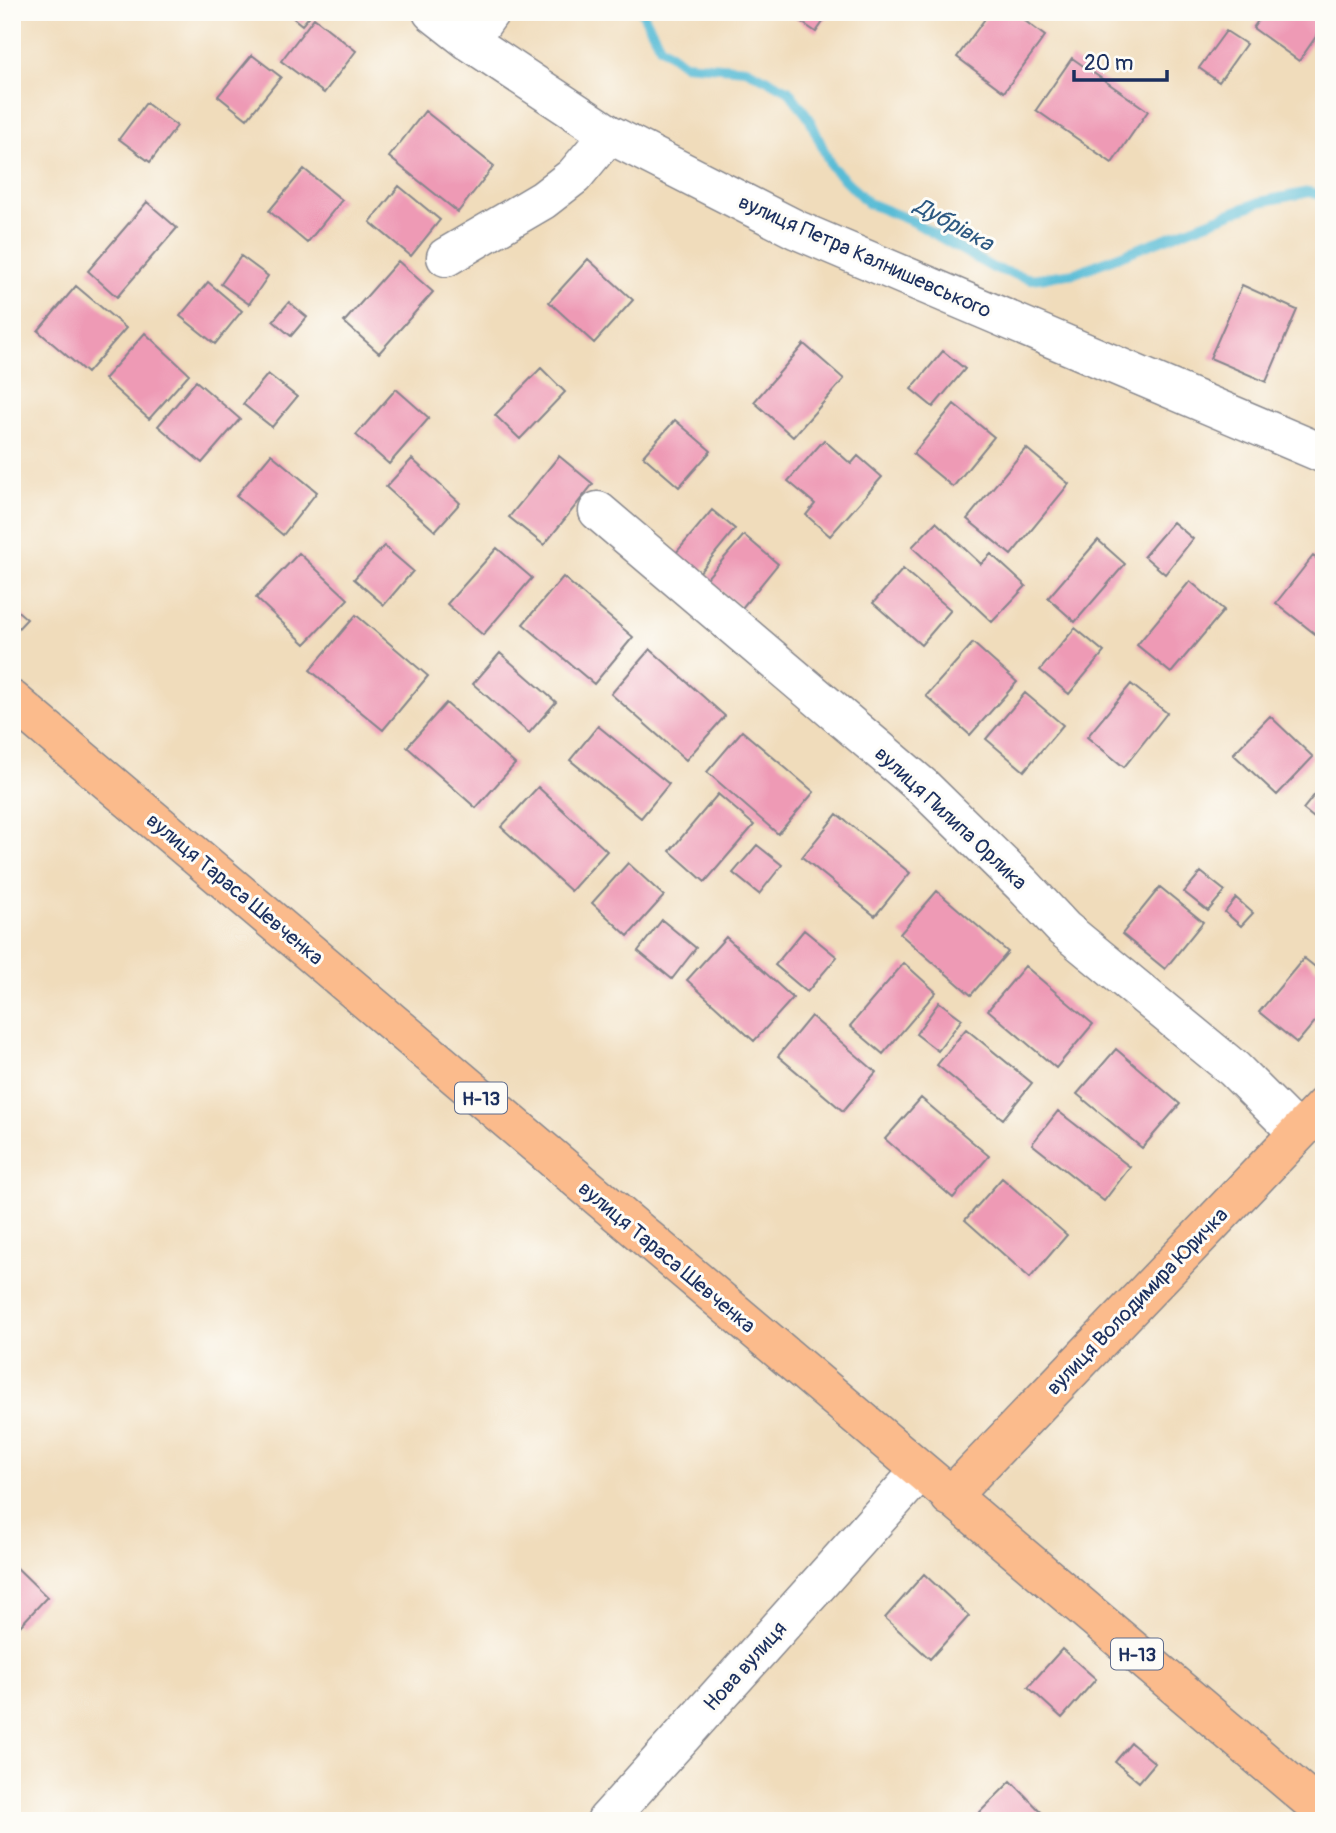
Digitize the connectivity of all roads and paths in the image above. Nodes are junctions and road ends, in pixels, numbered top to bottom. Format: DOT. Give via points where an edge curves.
graph roads {
  1 [pos="432,12"];
  2 [pos="479,27"];
  3 [pos="609,134"];
  4 [pos="446,257"];
  5 [pos="1324,454"];
  6 [pos="598,511"];
  7 [pos="12,700"];
  8 [pos="1310,1119"];
  9 [pos="920,1471"];
  10 [pos="950,1497"];
  11 [pos="1324,1812"];
  12 [pos="611,1819"];
  1 -- 2 [label="street, вулиця Петра Калнишевського"];
  2 -- 3 [label="street, вулиця Петра Калнишевського"];
  3 -- 4 [label="street" via="575,176"];
  3 -- 5 [label="street, вулиця Петра Калнишевського" via="797,230"];
  6 -- 8 [label="street, вулиця Пилипа Орлика" via="923,787 1064,929 1234,1069"];
  7 -- 9 [label="main road, вулиця Тараса Шевченка / Н-13"];
  8 -- 10 [label="main road, вулиця Володимира Юричка"];
  9 -- 10 [label="main road, вулиця Тараса Шевченка / Н-13"];
  9 -- 12 [label="street, Нова вулиця"];
  10 -- 11 [label="main road, вулиця Тараса Шевченка / Н-13"];
}
